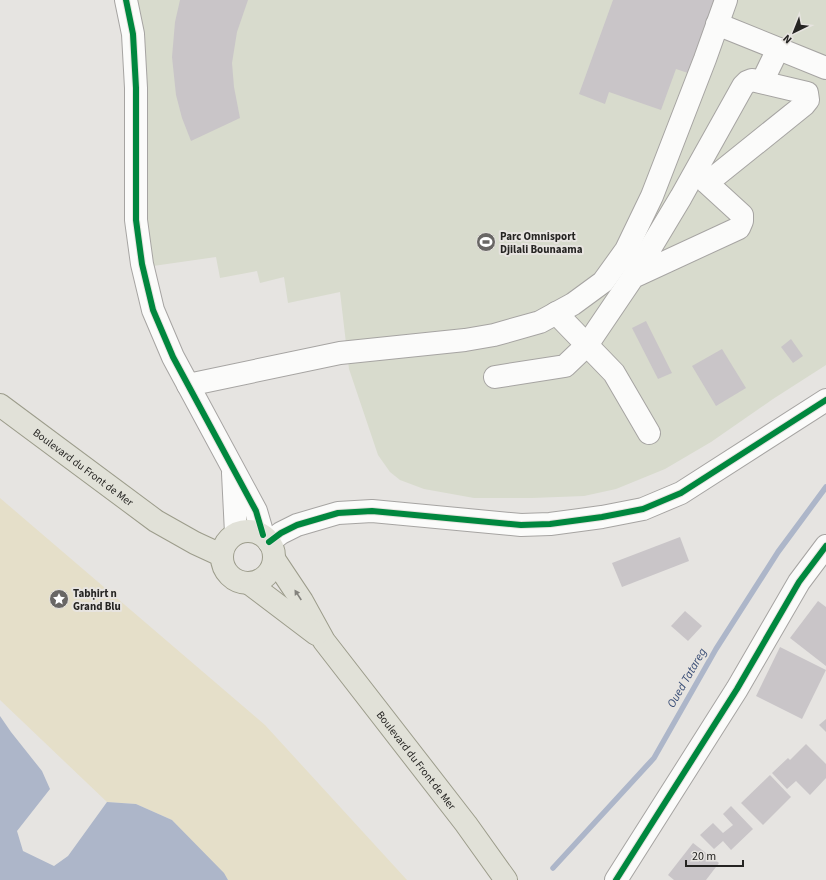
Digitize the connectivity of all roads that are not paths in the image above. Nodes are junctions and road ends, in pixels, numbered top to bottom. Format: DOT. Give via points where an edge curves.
graph roads {
  1 [pos="126,0"];
  2 [pos="726,0"];
  3 [pos="718,24"];
  4 [pos="778,49"];
  5 [pos="826,68"];
  6 [pos="762,82"];
  7 [pos="701,177"];
  8 [pos="633,277"];
  9 [pos="556,313"];
  10 [pos="587,345"];
  11 [pos="495,377"];
  12 [pos="188,385"];
  13 [pos="826,400"];
  14 [pos="0,406"];
  15 [pos="649,433"];
  16 [pos="233,468"];
  17 [pos="236,533"];
  18 [pos="269,545"];
  19 [pos="826,546"];
  20 [pos="221,555"];
  21 [pos="250,584"];
  22 [pos="324,641"];
  23 [pos="506,880"];
  24 [pos="616,880"];
  1 -- 12 [label="street" via="133,34 136,88 136,220 142,264 153,310"];
  2 -- 3 [label="street"];
  3 -- 4 [label="street"];
  3 -- 9 [label="street" via="652,196 626,250 603,282"];
  4 -- 5 [label="street"];
  4 -- 6 [label="street"];
  6 -- 7 [label="street" via="752,80 743,86"];
  6 -- 7 [label="street" via="807,93 808,100"];
  7 -- 8 [label="street"];
  7 -- 8 [label="street" via="742,214 739,228"];
  8 -- 10 [label="street"];
  9 -- 10 [label="street"];
  9 -- 12 [label="street" via="540,322 494,335 340,353"];
  10 -- 11 [label="street" via="565,366"];
  10 -- 15 [label="street" via="614,373"];
  12 -- 16 [label="street"];
  13 -- 18 [label="street" via="687,489 643,509 550,524 521,525 372,511 338,513 297,524 281,533"];
  14 -- 20 [label="main road, Boulevard du Front de Mer" via="167,528"];
  16 -- 17 [label="street"];
  16 -- 18 [label="street" via="256,511"];
  17 -- 18 [label="main road" via="254,532"];
  17 -- 20 [label="main road" via="223,546"];
  18 -- 21 [label="main road" via="272,568 267,576"];
  22 -- 18 [label="main road, one-way"];
  19 -- 24 [label="street" via="799,582 737,689"];
  20 -- 21 [label="main road" via="222,564 232,579"];
  21 -- 22 [label="main road"];
  22 -- 23 [label="main road, Boulevard du Front de Mer" via="466,824"];
}
